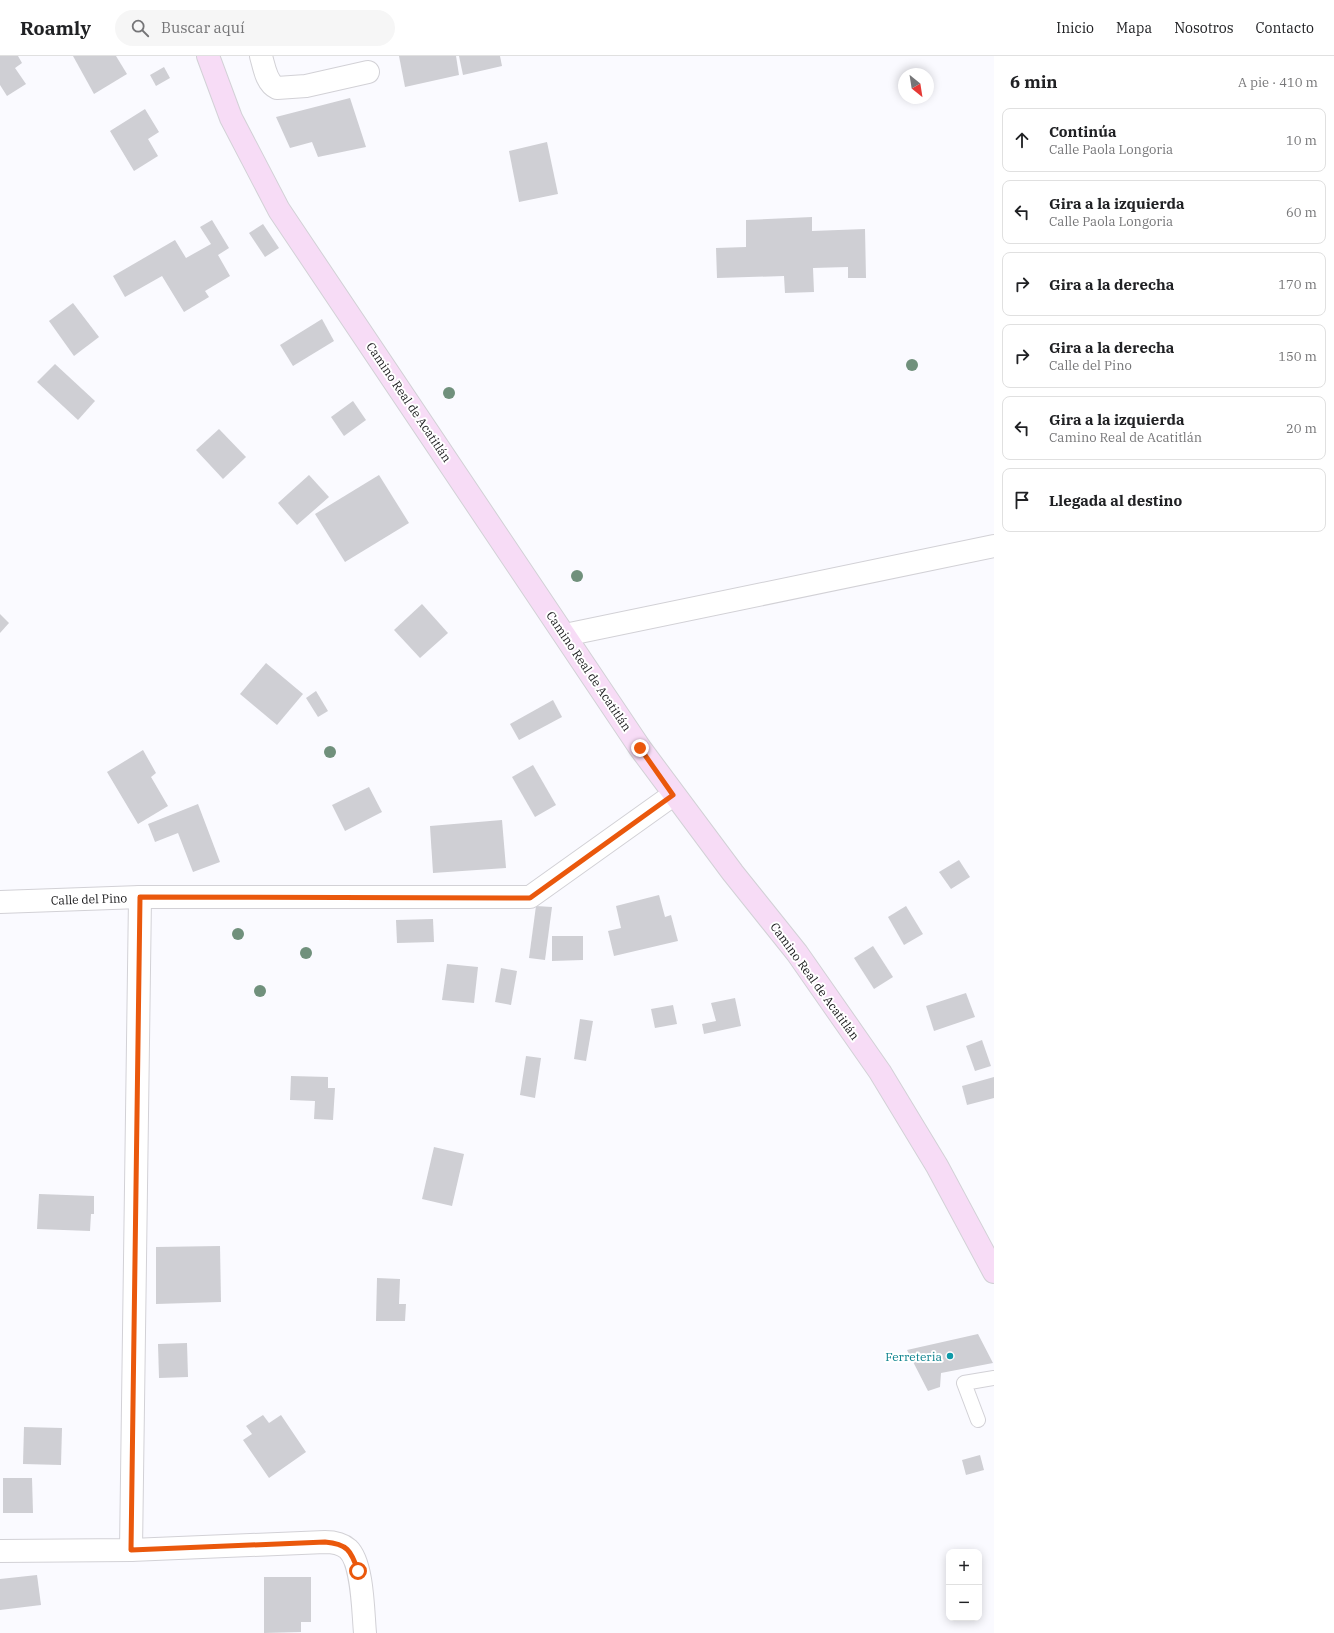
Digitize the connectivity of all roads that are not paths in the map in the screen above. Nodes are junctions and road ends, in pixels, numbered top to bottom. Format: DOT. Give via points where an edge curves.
graph roads {
  1 [pos="261,56"];
  2 [pos="207,59"];
  3 [pos="368,72"];
  4 [pos="994,546"];
  5 [pos="565,635"];
  6 [pos="673,795"];
  7 [pos="140,897"];
  8 [pos="0,902"];
  9 [pos="994,1272"];
  10 [pos="994,1378"];
  11 [pos="978,1420"];
  12 [pos="131,1550"];
  13 [pos="0,1551"];
  14 [pos="365,1633"];
  1 -- 3 [label="street" via="267,76 276,88 306,86"];
  2 -- 5 [label="main road, Camino Real de Acatitlán" via="231,118 279,210"];
  4 -- 5 [label="street"];
  5 -- 6 [label="main road, Camino Real de Acatitlán"];
  6 -- 7 [label="street, Calle del Pino" via="530,898"];
  6 -- 9 [label="main road, Camino Real de Acatitlán" via="797,953 880,1072 937,1166"];
  7 -- 8 [label="street, Calle del Pino"];
  7 -- 12 [label="street"];
  10 -- 11 [label="lane" via="964,1383"];
  12 -- 13 [label="street"];
  12 -- 14 [label="street" via="339,1543 348,1549 358,1571"];
}
